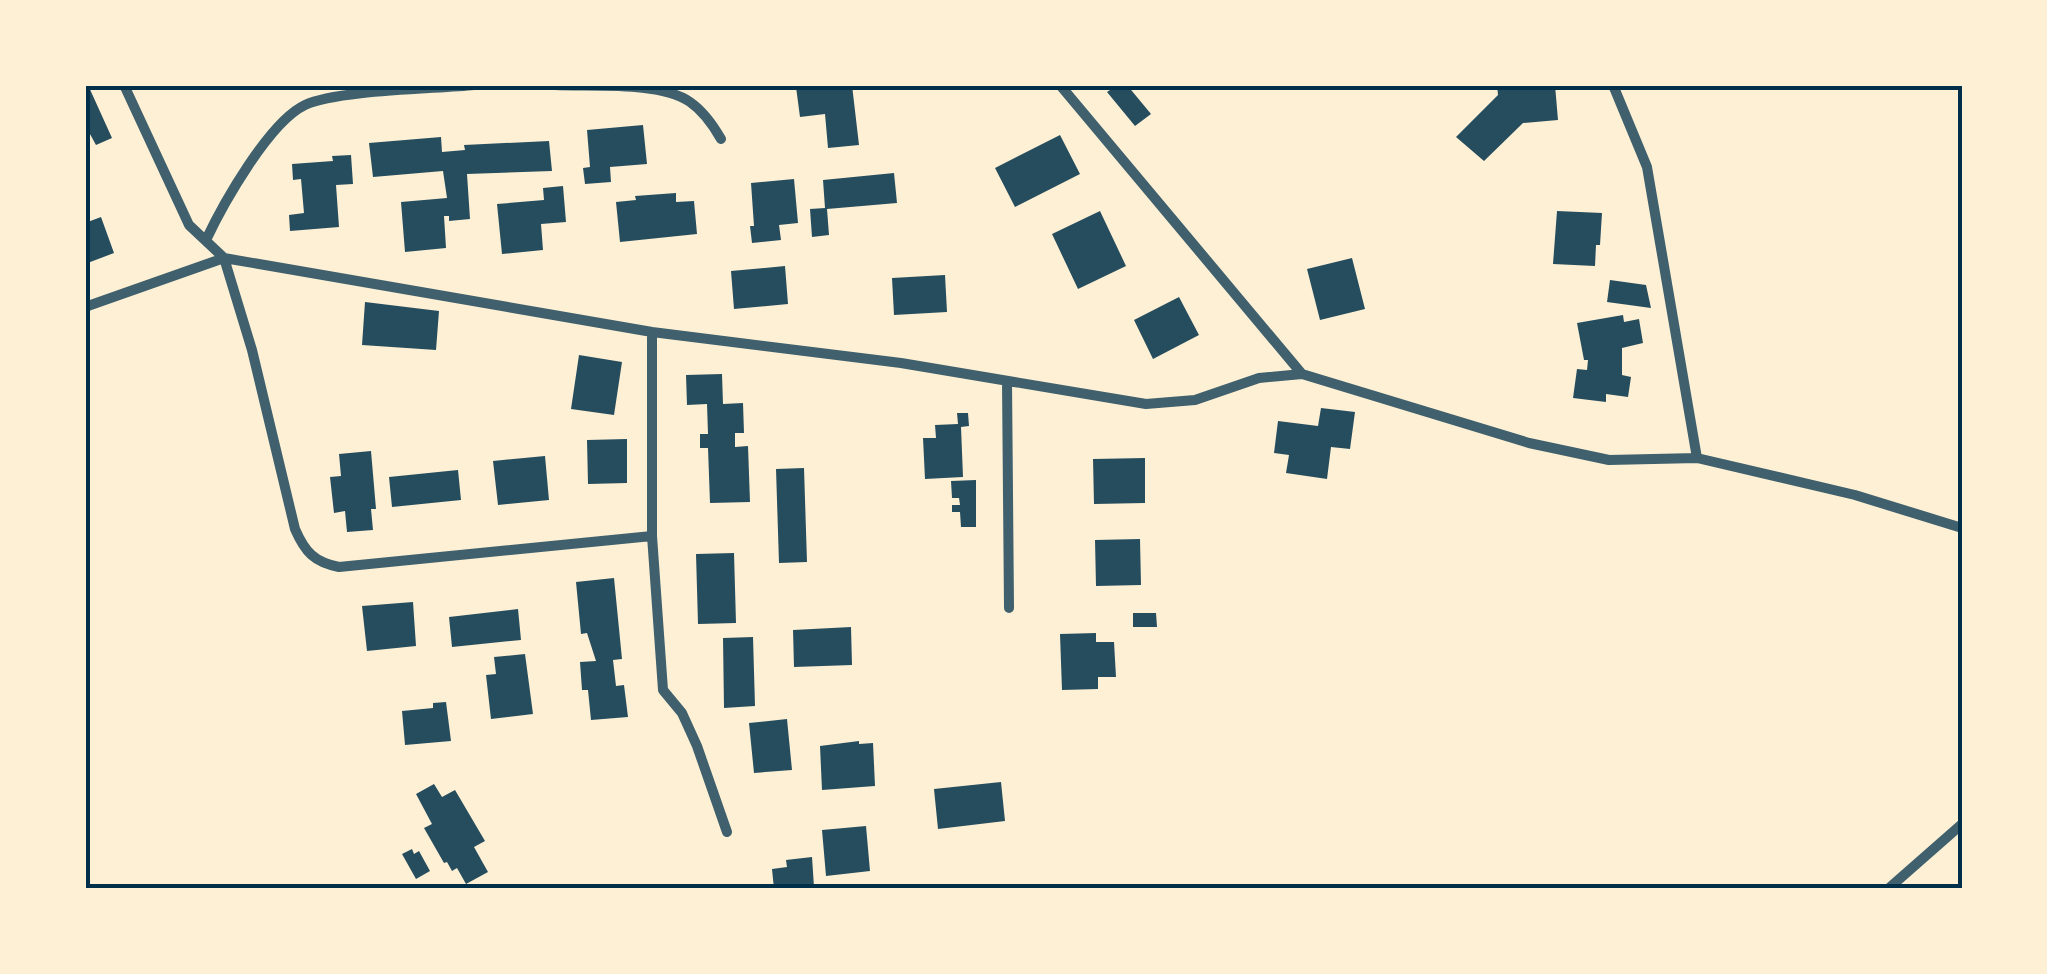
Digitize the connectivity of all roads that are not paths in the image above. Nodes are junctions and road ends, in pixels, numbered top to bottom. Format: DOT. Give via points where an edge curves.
graph roads {
  1 [pos="124,85"];
  2 [pos="474,85"];
  3 [pos="555,85"];
  4 [pos="1060,85"];
  5 [pos="1613,85"];
  6 [pos="721,139"];
  7 [pos="206,240"];
  8 [pos="224,258"];
  9 [pos="85,308"];
  10 [pos="652,332"];
  11 [pos="1302,374"];
  12 [pos="1007,381"];
  13 [pos="1697,458"];
  14 [pos="1962,528"];
  15 [pos="652,536"];
  16 [pos="1009,608"];
  17 [pos="1962,824"];
  18 [pos="728,832"];
  19 [pos="1888,889"];
  1 -- 7 [label="street" via="189,225"];
  2 -- 7 [label="street" via="306,104 280,121"];
  3 -- 6 [label="street" via="662,90 689,101"];
  4 -- 11 [label="street"];
  5 -- 13 [label="street" via="1646,168"];
  7 -- 8 [label="street"];
  8 -- 9 [label="street"];
  8 -- 10 [label="street"];
  8 -- 15 [label="street" via="295,529 320,563 338,567"];
  10 -- 12 [label="street"];
  10 -- 15 [label="street"];
  11 -- 12 [label="street" via="1258,378 1194,400 1146,404"];
  11 -- 13 [label="street" via="1561,450 1610,460"];
  12 -- 16 [label="street"];
  13 -- 14 [label="street"];
  15 -- 18 [label="street" via="663,690 682,713"];
  17 -- 19 [label="street"];
}
